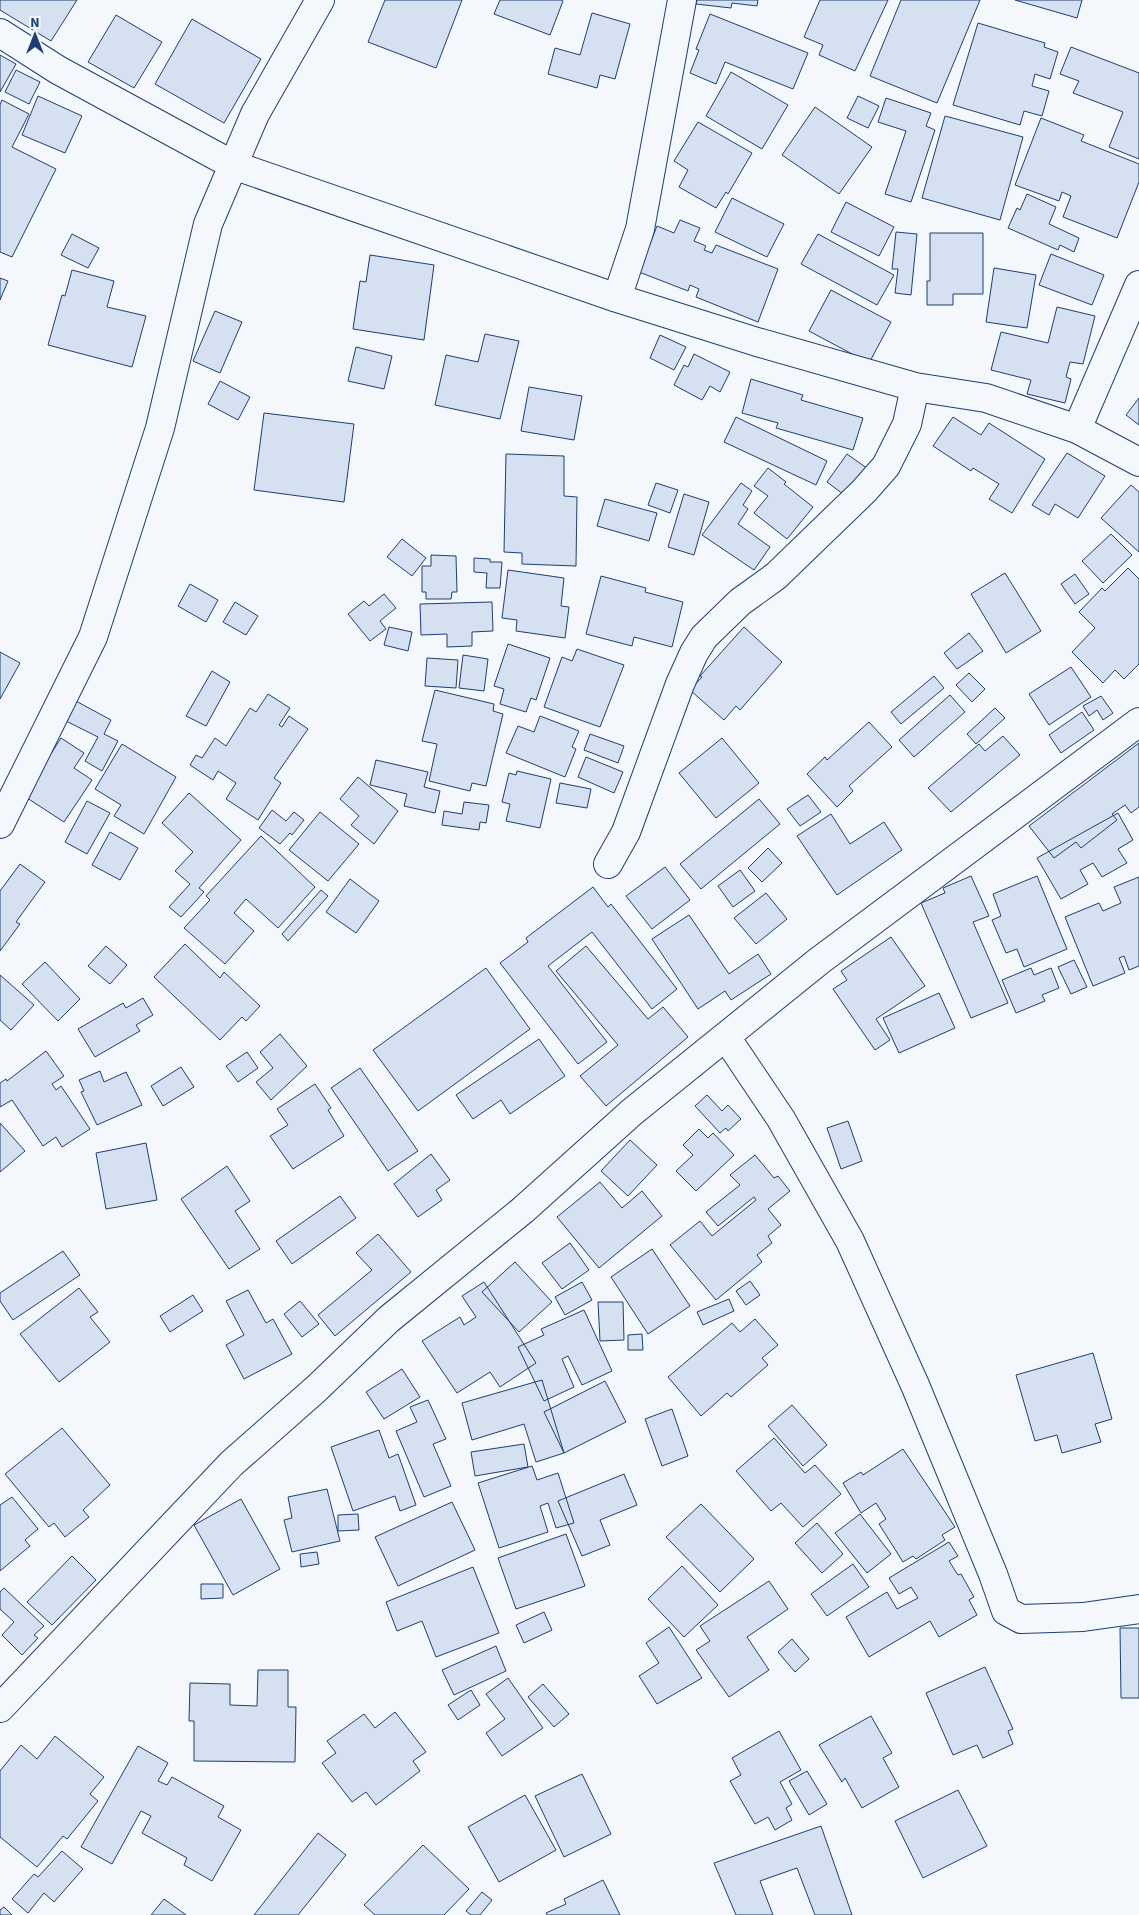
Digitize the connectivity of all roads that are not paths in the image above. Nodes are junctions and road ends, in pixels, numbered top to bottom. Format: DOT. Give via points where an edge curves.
graph roads {
  1 [pos="320,0"];
  2 [pos="682,0"];
  3 [pos="0,34"];
  4 [pos="233,165"];
  5 [pos="1139,285"];
  6 [pos="617,298"];
  7 [pos="914,388"];
  8 [pos="1077,429"];
  9 [pos="1139,462"];
  10 [pos="1139,722"];
  11 [pos="0,824"];
  12 [pos="608,864"];
  13 [pos="726,1037"];
  14 [pos="1139,1609"];
  15 [pos="0,1708"];
  1 -- 4 [label="street" via="255,114"];
  2 -- 6 [label="street" via="640,229"];
  3 -- 4 [label="street" via="58,70"];
  4 -- 6 [label="street"];
  4 -- 11 [label="street" via="208,224 160,428 93,637"];
  5 -- 8 [label="street"];
  6 -- 7 [label="street"];
  7 -- 8 [label="street" via="986,398"];
  7 -- 12 [label="street" via="906,424 886,466 776,576 740,602 704,637 680,684 626,832"];
  8 -- 9 [label="street"];
  10 -- 13 [label="street" via="818,961"];
  13 -- 14 [label="street" via="781,1119 850,1241 929,1420 1006,1612 1021,1619 1083,1617"];
  13 -- 15 [label="street" via="632,1112 523,1210 389,1319 231,1464"];
}
